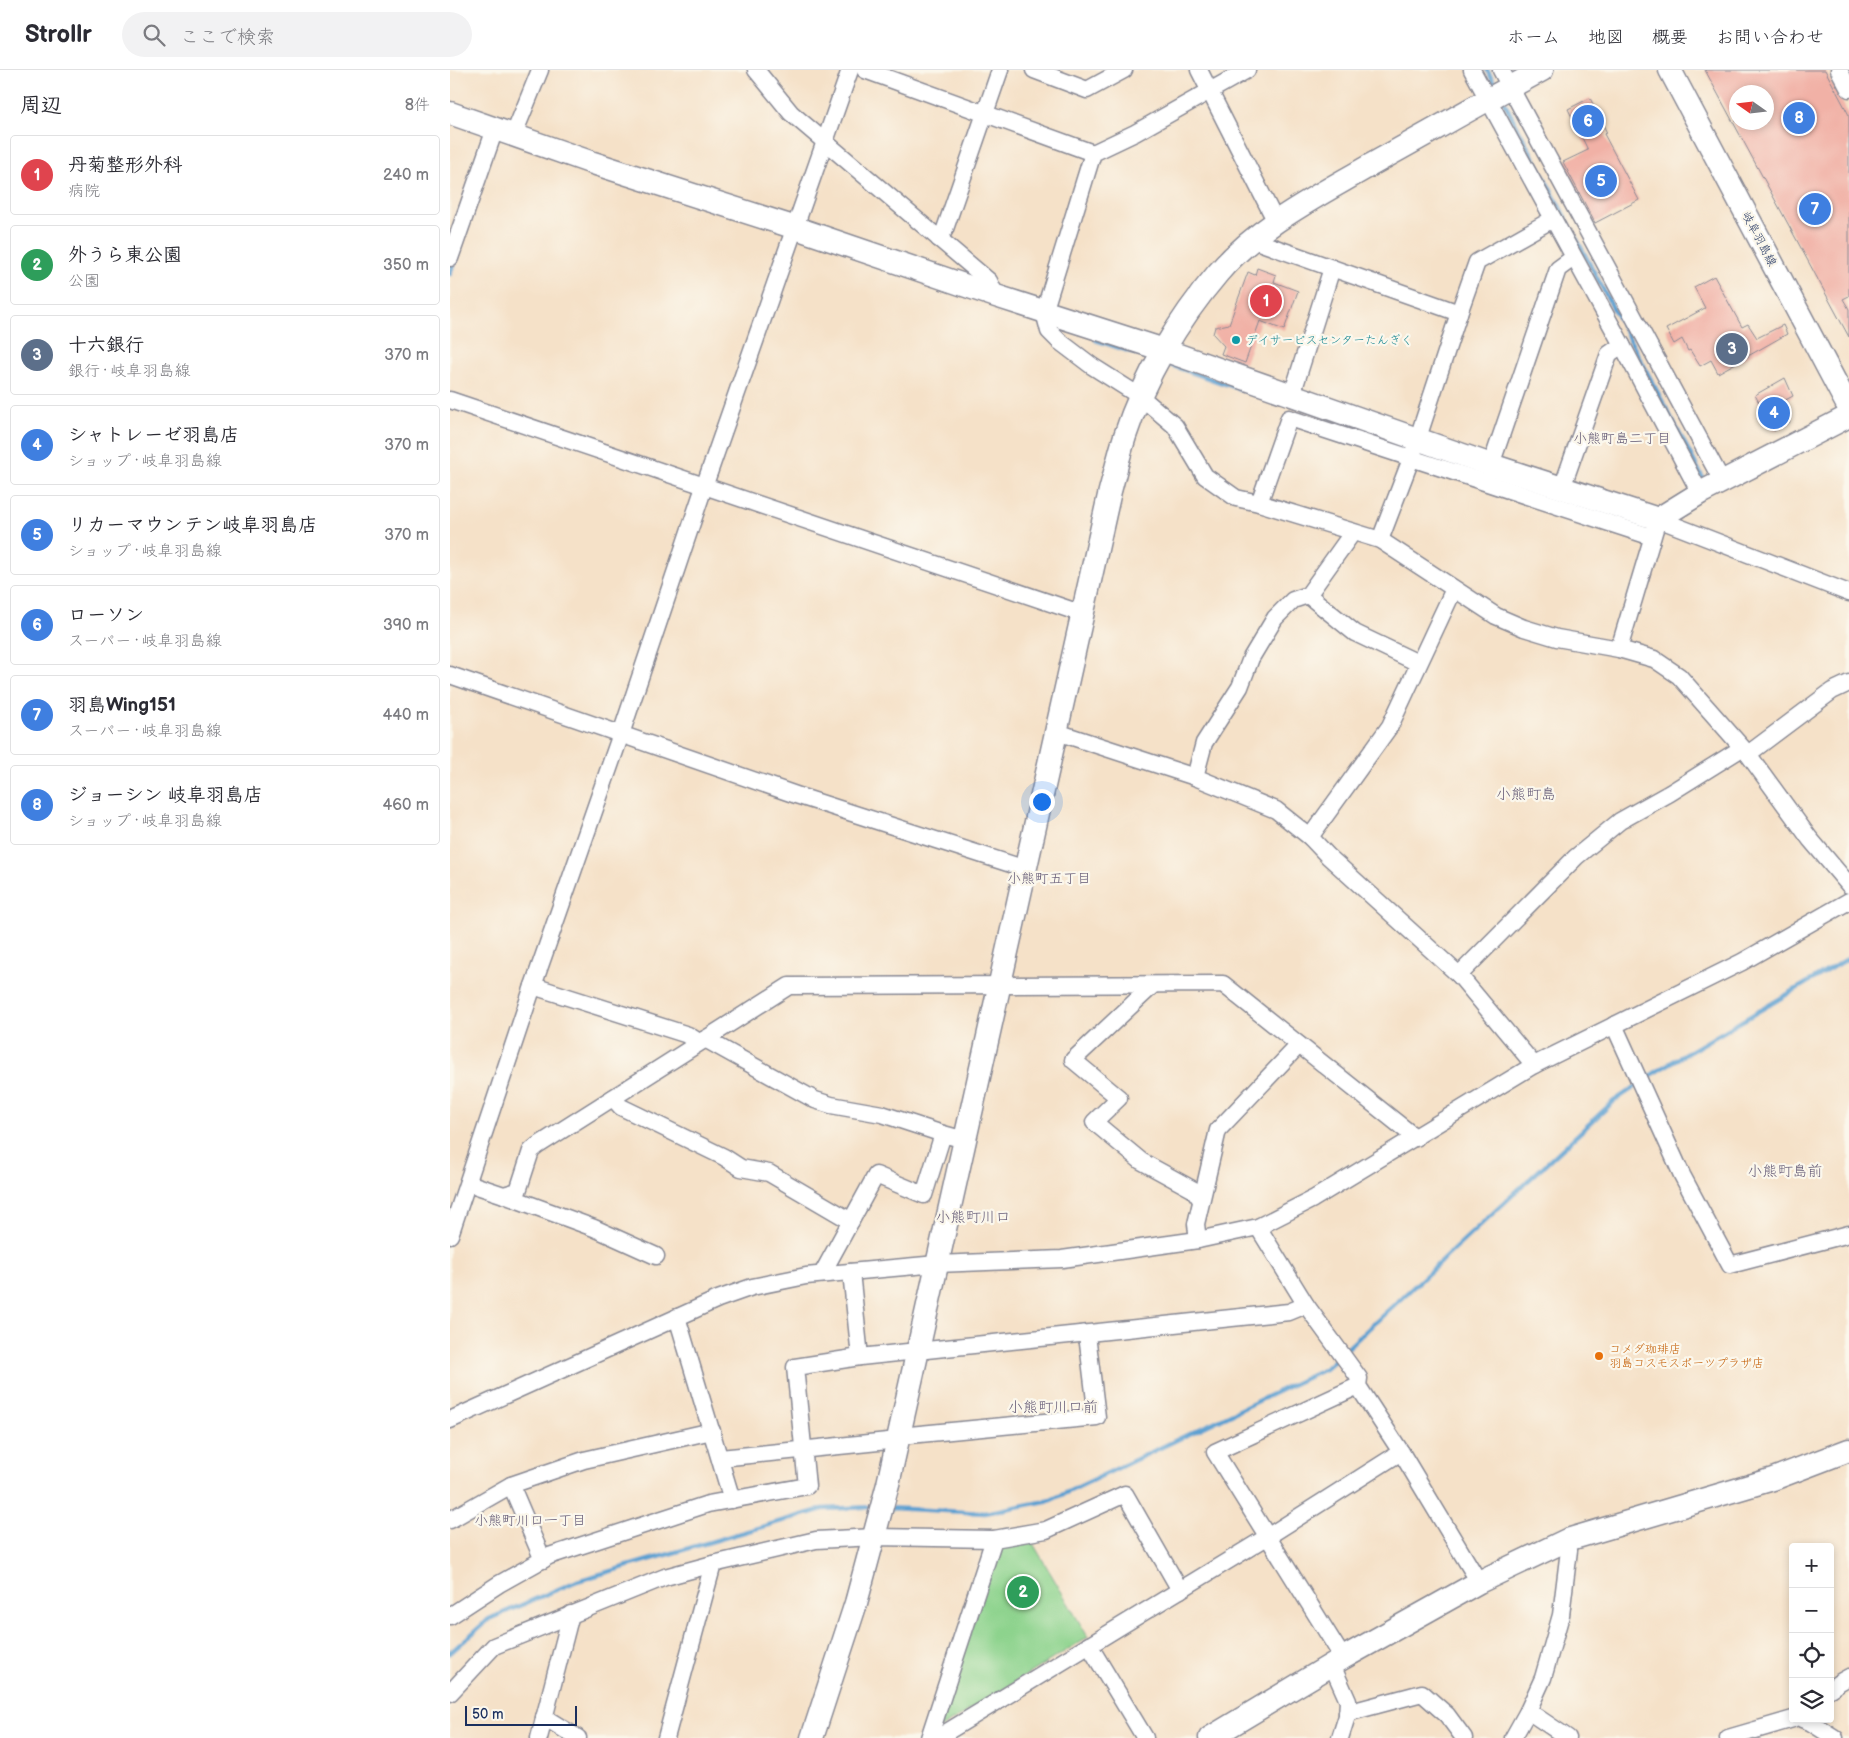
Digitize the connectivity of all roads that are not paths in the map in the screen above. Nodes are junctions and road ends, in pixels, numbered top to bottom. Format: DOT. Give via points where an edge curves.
graph roads {
  1 [pos="540,70"];
  2 [pos="756,70"];
  3 [pos="850,70"];
  4 [pos="865,70"];
  5 [pos="1000,70"];
  6 [pos="1034,70"];
  7 [pos="1124,70"];
  8 [pos="1199,70"];
  9 [pos="1247,70"];
  10 [pos="1472,70"];
  11 [pos="1542,70"];
  12 [pos="1670,70"];
  13 [pos="1839,70"];
  14 [pos="1506,78"];
  15 [pos="1849,89"];
  16 [pos="1210,90"];
  17 [pos="1487,99"];
  18 [pos="450,113"];
  19 [pos="985,113"];
  20 [pos="504,131"];
  21 [pos="826,141"];
  22 [pos="1093,153"];
  23 [pos="1552,219"];
  24 [pos="1276,222"];
  25 [pos="796,228"];
  26 [pos="939,239"];
  27 [pos="1253,240"];
  28 [pos="450,258"];
  29 [pos="1573,258"];
  30 [pos="1332,268"];
  31 [pos="996,296"];
  32 [pos="1044,312"];
  33 [pos="1459,313"];
  34 [pos="1622,345"];
  35 [pos="1164,350"];
  36 [pos="1140,397"];
  37 [pos="450,400"];
  38 [pos="1293,405"];
  39 [pos="1849,408"];
  40 [pos="1849,416"];
  41 [pos="1414,449"];
  42 [pos="1492,465"];
  43 [pos="1722,482"];
  44 [pos="704,487"];
  45 [pos="1530,488"];
  46 [pos="1562,488"];
  47 [pos="1700,494"];
  48 [pos="1259,504"];
  49 [pos="1655,528"];
  50 [pos="1353,532"];
  51 [pos="1380,540"];
  52 [pos="1454,589"];
  53 [pos="1849,593"];
  54 [pos="1308,595"];
  55 [pos="1083,614"];
  56 [pos="1619,649"];
  57 [pos="1418,663"];
  58 [pos="450,675"];
  59 [pos="1849,683"];
  60 [pos="1056,732"];
  61 [pos="621,734"];
  62 [pos="1745,751"];
  63 [pos="1195,777"];
  64 [pos="1310,837"];
  65 [pos="1026,869"];
  66 [pos="1849,885"];
  67 [pos="1849,900"];
  68 [pos="1459,974"];
  69 [pos="1000,985"];
  70 [pos="1154,985"];
  71 [pos="533,986"];
  72 [pos="1614,1025"];
  73 [pos="702,1041"];
  74 [pos="1299,1045"];
  75 [pos="1534,1065"];
  76 [pos="613,1098"];
  77 [pos="943,1134"];
  78 [pos="1416,1138"];
  79 [pos="965,1141"];
  80 [pos="468,1183"];
  81 [pos="504,1195"];
  82 [pos="1201,1200"];
  83 [pos="851,1221"];
  84 [pos="1258,1227"];
  85 [pos="1849,1234"];
  86 [pos="450,1236"];
  87 [pos="1198,1240"];
  88 [pos="656,1256"];
  89 [pos="937,1264"];
  90 [pos="851,1272"];
  91 [pos="822,1274"];
  92 [pos="1306,1305"];
  93 [pos="677,1317"];
  94 [pos="1087,1335"];
  95 [pos="918,1352"];
  96 [pos="860,1357"];
  97 [pos="1356,1379"];
  98 [pos="450,1420"];
  99 [pos="712,1431"];
  100 [pos="899,1438"];
  101 [pos="803,1450"];
  102 [pos="1849,1450"];
  103 [pos="1400,1452"];
  104 [pos="720,1458"];
  105 [pos="511,1485"];
  106 [pos="732,1500"];
  107 [pos="450,1520"];
  108 [pos="876,1533"];
  109 [pos="1267,1537"];
  110 [pos="994,1539"];
  111 [pos="1567,1540"];
  112 [pos="543,1560"];
  113 [pos="714,1564"];
  114 [pos="1479,1582"];
  115 [pos="1180,1590"];
  116 [pos="571,1614"];
  117 [pos="450,1616"];
  118 [pos="1089,1645"];
  119 [pos="1338,1662"];
  120 [pos="1849,1677"];
  121 [pos="1834,1687"];
  122 [pos="450,1693"];
  123 [pos="1528,1711"];
  124 [pos="1347,1713"];
  125 [pos="544,1717"];
  126 [pos="1789,1720"];
  127 [pos="1812,1723"];
  128 [pos="1737,1737"];
  129 [pos="539,1738"];
  130 [pos="578,1738"];
  131 [pos="666,1738"];
  132 [pos="812,1738"];
  133 [pos="929,1738"];
  134 [pos="937,1738"];
  135 [pos="1145,1738"];
  136 [pos="1210,1738"];
  137 [pos="1340,1738"];
  138 [pos="1464,1738"];
  139 [pos="1513,1738"];
  140 [pos="1568,1738"];
  141 [pos="1835,1738"];
  1 -- 20 [label="street"];
  2 -- 21 [label="street" via="791,113"];
  3 -- 21 [label="street"];
  4 -- 19 [label="street"];
  5 -- 19 [label="street"];
  6 -- 7 [label="street" via="1087,90"];
  8 -- 16 [label="street"];
  9 -- 16 [label="street"];
  10 -- 17 [label="street"];
  11 -- 14 [label="street"];
  12 -- 39 [label="street, 岐阜羽島線"];
  13 -- 15 [label="street"];
  14 -- 17 [label="street"];
  14 -- 43 [label="street"];
  16 -- 22 [label="street"];
  16 -- 24 [label="street"];
  17 -- 23 [label="street"];
  17 -- 24 [label="street"];
  18 -- 20 [label="street"];
  19 -- 22 [label="street"];
  19 -- 26 [label="street"];
  20 -- 25 [label="street"];
  20 -- 28 [label="street"];
  21 -- 25 [label="street"];
  21 -- 26 [label="street"];
  22 -- 32 [label="street"];
  23 -- 29 [label="street"];
  23 -- 33 [label="street" via="1477,262"];
  24 -- 27 [label="street"];
  25 -- 31 [label="street"];
  25 -- 44 [label="street"];
  26 -- 31 [label="street" via="989,281"];
  27 -- 30 [label="street"];
  27 -- 35 [label="street" via="1219,272"];
  29 -- 34 [label="street"];
  29 -- 42 [label="street" via="1558,269"];
  30 -- 33 [label="street"];
  30 -- 38 [label="street"];
  31 -- 32 [label="street"];
  32 -- 35 [label="street"];
  32 -- 36 [label="street" via="1049,331 1059,341"];
  33 -- 41 [label="street"];
  34 -- 46 [label="street" via="1609,354"];
  34 -- 47 [label="street"];
  35 -- 36 [label="street"];
  35 -- 38 [label="street"];
  36 -- 48 [label="street" via="1175,426 1205,476 1236,498"];
  36 -- 55 [label="street" via="1125,435 1110,491"];
  37 -- 44 [label="street"];
  38 -- 41 [label="street"];
  38 -- 48 [label="street"];
  40 -- 43 [label="street"];
  41 -- 42 [label="street"];
  41 -- 45 [label="street"];
  41 -- 51 [label="street"];
  42 -- 45 [label="street"];
  43 -- 47 [label="street"];
  44 -- 55 [label="street"];
  44 -- 61 [label="street"];
  45 -- 46 [label="street"];
  45 -- 49 [label="street"];
  46 -- 49 [label="street"];
  47 -- 49 [label="street"];
  48 -- 50 [label="street"];
  49 -- 53 [label="street"];
  49 -- 56 [label="street"];
  50 -- 51 [label="street"];
  50 -- 54 [label="street"];
  51 -- 52 [label="street"];
  52 -- 56 [label="street" via="1496,616 1524,628 1556,638"];
  52 -- 57 [label="street"];
  54 -- 57 [label="street" via="1355,633"];
  54 -- 63 [label="street" via="1293,600 1275,618 1251,658 1240,687 1204,743"];
  55 -- 60 [label="street"];
  56 -- 62 [label="street" via="1654,659 1679,676"];
  57 -- 64 [label="street" via="1390,726"];
  58 -- 61 [label="street"];
  59 -- 62 [label="street" via="1832,691"];
  60 -- 63 [label="street"];
  60 -- 65 [label="street"];
  61 -- 65 [label="street" via="799,796"];
  61 -- 71 [label="street"];
  62 -- 66 [label="street" via="1810,839"];
  62 -- 68 [label="street" via="1612,827 1576,857"];
  63 -- 64 [label="street" via="1276,810"];
  64 -- 68 [label="street"];
  65 -- 69 [label="street"];
  67 -- 72 [label="street" via="1742,962"];
  68 -- 75 [label="street"];
  69 -- 70 [label="street"];
  69 -- 73 [label="street" via="789,986"];
  69 -- 79 [label="street"];
  70 -- 74 [label="street" via="1223,984"];
  70 -- 82 [label="street" via="1073,1060 1119,1098 1094,1122 1141,1162 1194,1190"];
  71 -- 73 [label="street"];
  71 -- 80 [label="street"];
  72 -- 75 [label="street"];
  72 -- 85 [label="street" via="1682,1175 1730,1265"];
  73 -- 76 [label="street"];
  73 -- 77 [label="street" via="815,1100 882,1114"];
  74 -- 78 [label="street"];
  74 -- 82 [label="street" via="1218,1130"];
  75 -- 78 [label="street"];
  76 -- 81 [label="street" via="531,1151 518,1191"];
  76 -- 83 [label="street" via="620,1107 741,1168 770,1173"];
  77 -- 79 [label="street"];
  77 -- 83 [label="street" via="924,1195 876,1174"];
  78 -- 84 [label="street" via="1313,1199"];
  79 -- 89 [label="street"];
  80 -- 81 [label="street"];
  80 -- 86 [label="street"];
  81 -- 88 [label="street" via="594,1228"];
  82 -- 87 [label="street" via="1196,1224"];
  83 -- 91 [label="street"];
  84 -- 87 [label="street"];
  84 -- 92 [label="street"];
  87 -- 89 [label="street" via="1062,1259"];
  89 -- 90 [label="street"];
  89 -- 95 [label="street"];
  90 -- 91 [label="street"];
  90 -- 96 [label="street"];
  91 -- 93 [label="street" via="752,1287"];
  92 -- 94 [label="street" via="1289,1312"];
  92 -- 97 [label="street"];
  93 -- 98 [label="street"];
  93 -- 99 [label="street"];
  94 -- 95 [label="street"];
  94 -- 100 [label="street" via="1097,1417"];
  95 -- 96 [label="street"];
  95 -- 100 [label="street"];
  96 -- 101 [label="street" via="795,1367"];
  97 -- 103 [label="street"];
  97 -- 109 [label="street" via="1214,1452"];
  99 -- 104 [label="street"];
  99 -- 105 [label="street" via="584,1460"];
  100 -- 101 [label="street"];
  100 -- 108 [label="street"];
  101 -- 104 [label="street"];
  101 -- 106 [label="street" via="807,1486"];
  102 -- 111 [label="street" via="1773,1479"];
  103 -- 109 [label="street"];
  103 -- 114 [label="street"];
  104 -- 106 [label="street"];
  105 -- 107 [label="street"];
  105 -- 112 [label="street"];
  106 -- 112 [label="street" via="708,1504"];
  108 -- 110 [label="street"];
  108 -- 113 [label="street" via="816,1540"];
  108 -- 132 [label="street"];
  109 -- 115 [label="street"];
  109 -- 119 [label="street"];
  110 -- 115 [label="street" via="1046,1530 1125,1494"];
  110 -- 133 [label="street"];
  111 -- 114 [label="street"];
  111 -- 123 [label="street" via="1569,1550 1560,1616 1543,1678"];
  112 -- 117 [label="street"];
  113 -- 116 [label="street" via="665,1577"];
  113 -- 131 [label="street"];
  114 -- 119 [label="street"];
  115 -- 118 [label="street"];
  116 -- 122 [label="street" via="494,1646"];
  116 -- 125 [label="street"];
  118 -- 134 [label="street"];
  118 -- 135 [label="street"];
  119 -- 124 [label="street" via="1348,1702"];
  119 -- 136 [label="street"];
  120 -- 121 [label="street"];
  123 -- 139 [label="street"];
  123 -- 140 [label="street"];
  124 -- 137 [label="street"];
  124 -- 138 [label="street" via="1422,1693 1447,1715"];
  125 -- 129 [label="street"];
  125 -- 130 [label="street"];
  126 -- 128 [label="street"];
  127 -- 141 [label="street"];
}
